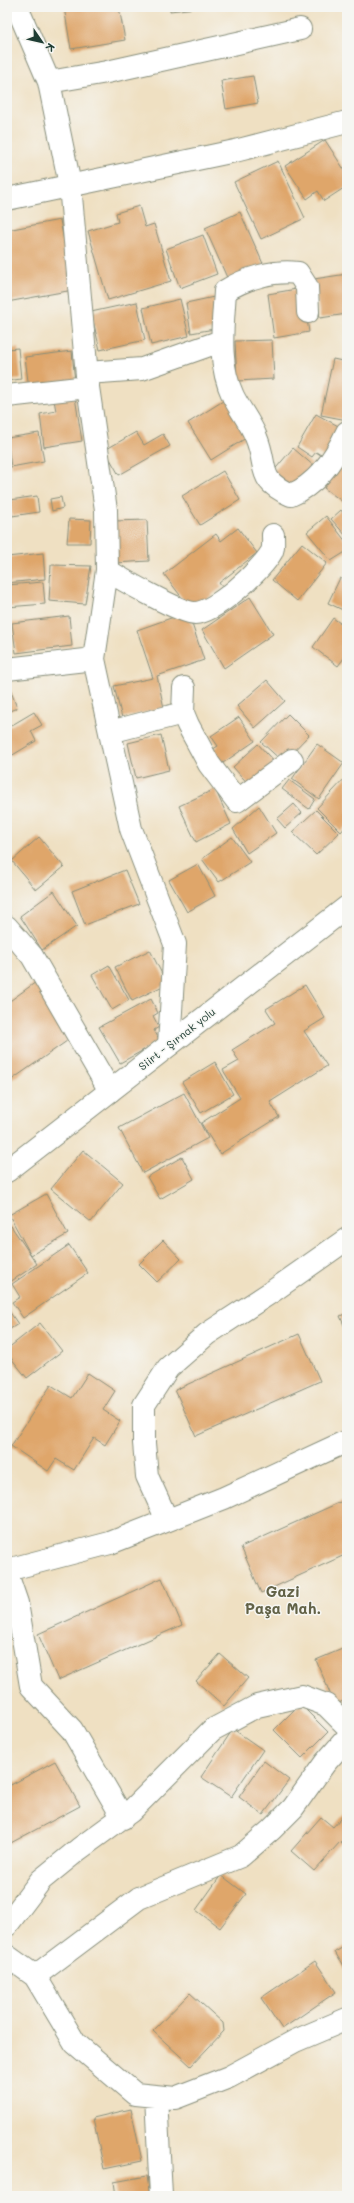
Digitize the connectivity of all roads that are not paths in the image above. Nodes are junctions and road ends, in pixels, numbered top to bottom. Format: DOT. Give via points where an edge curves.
graph roads {
  1 [pos="17,7"];
  2 [pos="300,29"];
  3 [pos="49,82"];
  4 [pos="347,122"];
  5 [pos="70,184"];
  6 [pos="7,199"];
  7 [pos="308,312"];
  8 [pos="221,341"];
  9 [pos="87,380"];
  10 [pos="7,396"];
  11 [pos="347,432"];
  12 [pos="273,535"];
  13 [pos="107,570"];
  14 [pos="94,659"];
  15 [pos="7,669"];
  16 [pos="184,688"];
  17 [pos="183,713"];
  18 [pos="110,732"];
  19 [pos="292,760"];
  20 [pos="347,907"];
  21 [pos="7,927"];
  22 [pos="169,1045"];
  23 [pos="110,1091"];
  24 [pos="7,1171"];
  25 [pos="347,1239"];
  26 [pos="347,1441"];
  27 [pos="167,1520"];
  28 [pos="7,1570"];
  29 [pos="7,1574"];
  30 [pos="347,1726"];
  31 [pos="347,1738"];
  32 [pos="123,1818"];
  33 [pos="7,1925"];
  34 [pos="7,1956"];
  35 [pos="35,1976"];
  36 [pos="347,2019"];
  37 [pos="156,2096"];
  38 [pos="161,2196"];
  1 -- 3 [label="street"];
  2 -- 3 [label="street" via="107,72"];
  3 -- 5 [label="street"];
  4 -- 5 [label="street" via="235,151"];
  5 -- 6 [label="street"];
  5 -- 9 [label="street"];
  7 -- 8 [label="street" via="307,287 298,273 267,275 239,282 225,291"];
  8 -- 9 [label="street" via="142,369"];
  8 -- 11 [label="street" via="225,369 233,396 256,436 268,482 275,488 291,496 304,490 329,465"];
  9 -- 10 [label="street"];
  9 -- 13 [label="street" via="106,510"];
  12 -- 13 [label="street" via="272,552 243,584 209,608 195,613 179,609"];
  13 -- 14 [label="street"];
  14 -- 15 [label="street"];
  14 -- 18 [label="street"];
  16 -- 17 [label="street"];
  17 -- 18 [label="street"];
  17 -- 19 [label="street" via="209,764 237,801"];
  18 -- 22 [label="street" via="131,829 175,944"];
  20 -- 22 [label="street, Siirt - Şırnak yolu"];
  21 -- 23 [label="street" via="32,956"];
  22 -- 23 [label="street, Siirt - Şırnak yolu"];
  23 -- 24 [label="street, Siirt - Şırnak yolu"];
  25 -- 27 [label="street" via="207,1334 168,1368 144,1405 147,1476"];
  26 -- 27 [label="street" via="224,1498"];
  27 -- 28 [label="street" via="110,1543"];
  29 -- 32 [label="street" via="17,1603 31,1686 72,1730"];
  30 -- 32 [label="street" via="326,1705 302,1696 258,1706 212,1730"];
  31 -- 35 [label="street" via="325,1763 293,1808 241,1856 139,1898"];
  32 -- 33 [label="street" via="41,1880"];
  34 -- 35 [label="street"];
  35 -- 37 [label="street" via="74,2043 135,2094"];
  36 -- 37 [label="street" via="295,2041 229,2077 175,2098"];
  37 -- 38 [label="street"];
}
